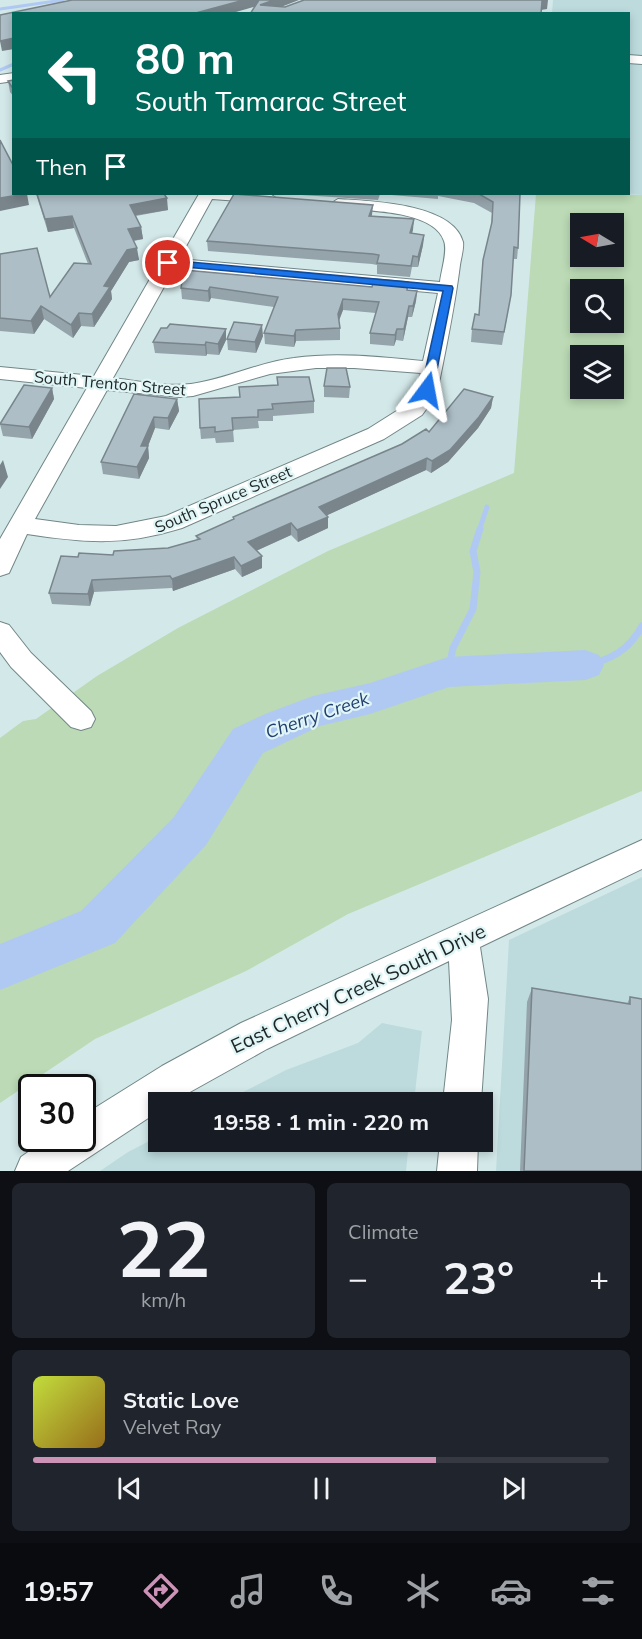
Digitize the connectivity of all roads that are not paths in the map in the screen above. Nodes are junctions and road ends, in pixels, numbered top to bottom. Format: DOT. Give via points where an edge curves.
graph roads {
  1 [pos="206,195"];
  2 [pos="226,195"];
  3 [pos="279,199"];
  4 [pos="325,203"];
  5 [pos="456,215"];
  6 [pos="436,222"];
  7 [pos="168,263"];
  8 [pos="448,288"];
  9 [pos="432,368"];
  10 [pos="0,373"];
  11 [pos="100,384"];
  12 [pos="20,525"];
  13 [pos="0,567"];
  14 [pos="0,632"];
  15 [pos="81,719"];
  16 [pos="642,854"];
  17 [pos="461,939"];
  18 [pos="463,1092"];
  19 [pos="96,1129"];
  20 [pos="62,1152"];
  21 [pos="458,1152"];
  22 [pos="35,1171"];
  23 [pos="457,1171"];
  1 -- 7 [label="street"];
  2 -- 3 [label="street"];
  4 -- 6 [label="street" via="401,210"];
  5 -- 6 [label="street"];
  6 -- 8 [label="street" via="454,242"];
  7 -- 8 [label="street"];
  7 -- 11 [label="street"];
  8 -- 9 [label="street"];
  9 -- 11 [label="street, South Trenton Street" via="319,361 266,369 190,390"];
  9 -- 12 [label="street, South Spruce Street" via="427,390 414,410 391,426 174,522 147,531 101,535"];
  10 -- 11 [label="street, South Trenton Street"];
  11 -- 12 [label="street"];
  12 -- 13 [label="street"];
  14 -- 15 [label="street" via="14,652"];
  16 -- 17 [label="street, East Cherry Creek South Drive"];
  17 -- 18 [label="street" via="470,985"];
  17 -- 19 [label="street, East Cherry Creek South Drive" via="217,1055"];
  20 -- 22 [label="street, East Cherry Creek South Drive"];
  21 -- 23 [label="street"];
}
